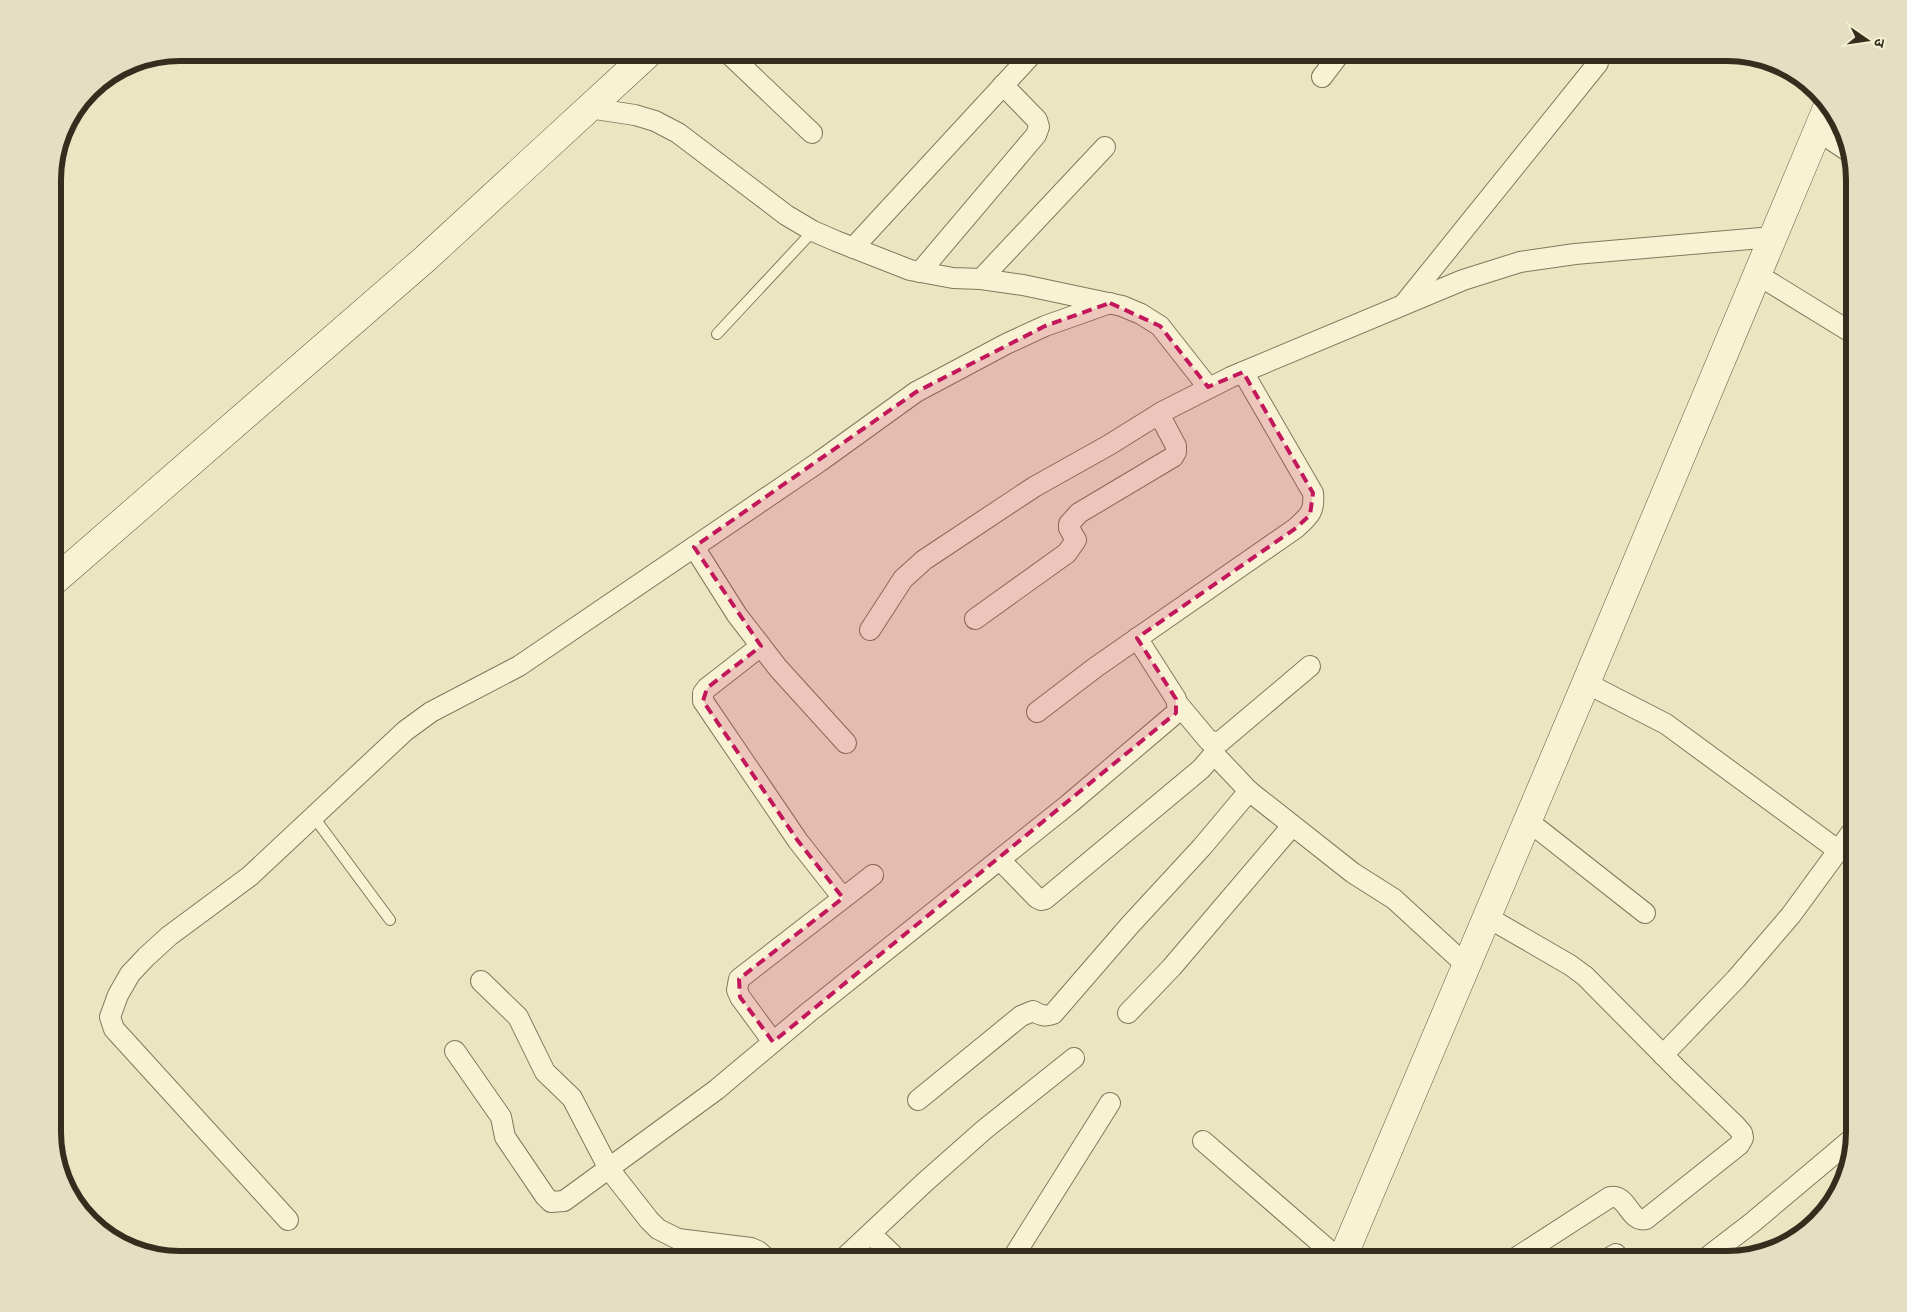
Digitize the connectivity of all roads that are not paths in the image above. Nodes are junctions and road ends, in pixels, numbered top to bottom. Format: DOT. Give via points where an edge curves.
graph roads {
  1 [pos="640,61"];
  2 [pos="736,61"];
  3 [pos="1026,61"];
  4 [pos="1334,61"];
  5 [pos="1598,63"];
  6 [pos="1322,76"];
  7 [pos="1003,85"];
  8 [pos="590,108"];
  9 [pos="1823,119"];
  10 [pos="812,133"];
  11 [pos="1837,136"];
  12 [pos="1105,147"];
  13 [pos="813,231"];
  14 [pos="1773,237"];
  15 [pos="853,248"];
  16 [pos="920,272"];
  17 [pos="1758,275"];
  18 [pos="981,278"];
  19 [pos="1110,303"];
  20 [pos="1402,307"];
  21 [pos="1846,329"];
  22 [pos="717,334"];
  23 [pos="1243,372"];
  24 [pos="1208,387"];
  25 [pos="1159,414"];
  26 [pos="694,546"];
  27 [pos="62,574"];
  28 [pos="975,619"];
  29 [pos="870,630"];
  30 [pos="1137,638"];
  31 [pos="761,646"];
  32 [pos="1310,666"];
  33 [pos="1586,684"];
  34 [pos="1178,704"];
  35 [pos="1037,712"];
  36 [pos="846,743"];
  37 [pos="1214,748"];
  38 [pos="1249,791"];
  39 [pos="313,816"];
  40 [pos="1528,821"];
  41 [pos="1292,826"];
  42 [pos="1846,841"];
  43 [pos="1839,851"];
  44 [pos="1000,860"];
  45 [pos="873,874"];
  46 [pos="843,898"];
  47 [pos="1645,913"];
  48 [pos="1487,917"];
  49 [pos="390,920"];
  50 [pos="1467,966"];
  51 [pos="481,981"];
  52 [pos="1128,1013"];
  53 [pos="773,1042"];
  54 [pos="455,1051"];
  55 [pos="1663,1055"];
  56 [pos="1074,1058"];
  57 [pos="918,1100"];
  58 [pos="1110,1103"];
  59 [pos="1203,1141"];
  60 [pos="1845,1145"];
  61 [pos="609,1169"];
  62 [pos="288,1220"];
  63 [pos="871,1234"];
  64 [pos="758,1251"];
  65 [pos="853,1251"];
  66 [pos="888,1251"];
  67 [pos="1018,1251"];
  68 [pos="1330,1251"];
  69 [pos="1344,1251"];
  70 [pos="1528,1251"];
  71 [pos="1716,1251"];
  1 -- 8 [label="main road"];
  2 -- 10 [label="street"];
  3 -- 7 [label="street"];
  4 -- 6 [label="street"];
  5 -- 20 [label="street"];
  7 -- 15 [label="street"];
  7 -- 16 [label="street" via="1037,120 1036,135"];
  8 -- 13 [label="street" via="634,115 678,133 786,215"];
  8 -- 27 [label="main road" via="425,259"];
  9 -- 11 [label="street"];
  9 -- 14 [label="main road"];
  12 -- 18 [label="street"];
  13 -- 15 [label="street"];
  13 -- 22 [label="lane"];
  14 -- 17 [label="main road"];
  14 -- 20 [label="street" via="1575,254 1520,262 1463,280"];
  15 -- 16 [label="street"];
  16 -- 18 [label="street" via="953,278"];
  17 -- 21 [label="street"];
  17 -- 33 [label="main road"];
  18 -- 19 [label="street"];
  19 -- 24 [label="street" via="1134,311 1160,326"];
  19 -- 26 [label="street" via="1045,326 916,392"];
  20 -- 23 [label="street"];
  23 -- 24 [label="street"];
  23 -- 30 [label="street" via="1313,493 1314,505 1310,515 1296,528"];
  24 -- 25 [label="street"];
  25 -- 28 [label="street" via="1176,446 1173,457 1071,519 1069,528 1076,540 1067,553"];
  25 -- 29 [label="street" via="1034,486 924,560 903,579"];
  26 -- 31 [label="street" via="737,616"];
  26 -- 39 [label="street" via="519,666 431,712 405,731"];
  30 -- 34 [label="street"];
  30 -- 35 [label="street"];
  31 -- 36 [label="street"];
  31 -- 46 [label="street" via="707,688 703,701 798,842"];
  32 -- 37 [label="street"];
  33 -- 40 [label="main road"];
  33 -- 43 [label="street" via="1666,724"];
  34 -- 37 [label="street"];
  34 -- 44 [label="street" via="1176,713 1166,723"];
  37 -- 38 [label="street"];
  37 -- 44 [label="street" via="1201,769 1045,899 1037,898"];
  38 -- 41 [label="street"];
  38 -- 57 [label="street" via="1053,1014 1040,1016 1033,1011 1021,1016"];
  39 -- 49 [label="lane"];
  39 -- 62 [label="street" via="250,876 146,957 130,974 110,1017 114,1029 128,1045"];
  40 -- 47 [label="street"];
  40 -- 48 [label="main road"];
  41 -- 50 [label="street" via="1353,873 1394,899"];
  41 -- 52 [label="street" via="1172,967"];
  42 -- 43 [label="street"];
  43 -- 55 [label="street" via="1791,915 1736,979"];
  44 -- 53 [label="street"];
  45 -- 46 [label="street"];
  46 -- 53 [label="street" via="739,979 737,990 740,997"];
  48 -- 50 [label="main road"];
  48 -- 55 [label="street" via="1585,976"];
  50 -- 69 [label="main road"];
  51 -- 61 [label="street" via="518,1017 545,1072 572,1098"];
  53 -- 61 [label="street" via="716,1090"];
  54 -- 61 [label="street" via="501,1117 505,1137 551,1202 564,1201"];
  55 -- 70 [label="street" via="1742,1133 1739,1145 1646,1219 1637,1218 1621,1198 1610,1197"];
  56 -- 63 [label="street" via="985,1129"];
  58 -- 67 [label="street"];
  59 -- 68 [label="street"];
  60 -- 71 [label="street"];
  61 -- 64 [label="street" via="649,1220 668,1235"];
  63 -- 65 [label="street"];
  63 -- 66 [label="street"];
}
